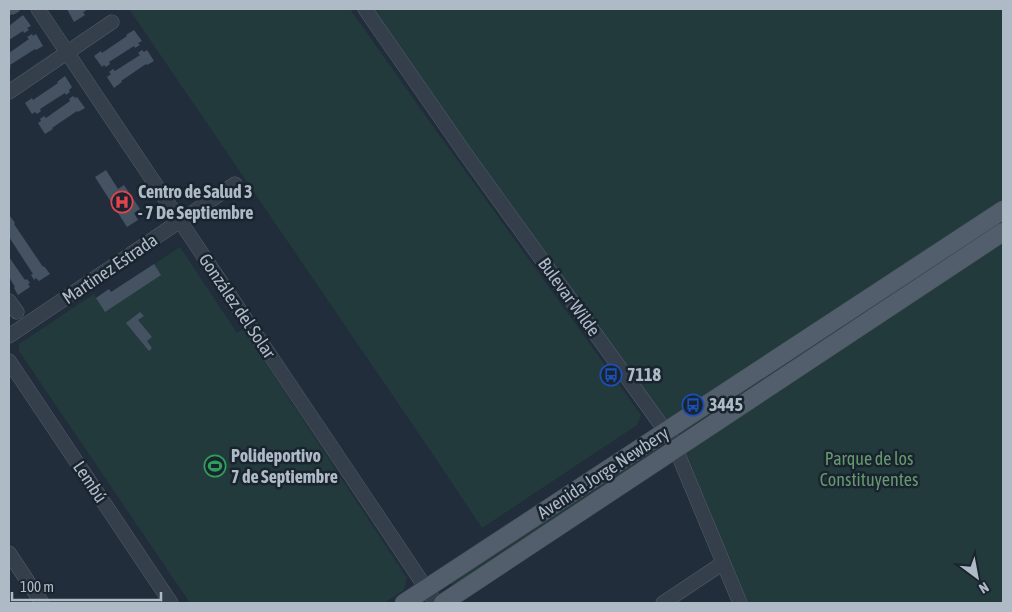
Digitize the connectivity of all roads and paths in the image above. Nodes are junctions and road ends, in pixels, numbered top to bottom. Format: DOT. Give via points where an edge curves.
graph roads {
  1 [pos="38,9"];
  2 [pos="365,9"];
  3 [pos="112,22"];
  4 [pos="68,52"];
  5 [pos="9,92"];
  6 [pos="235,184"];
  7 [pos="1003,210"];
  8 [pos="180,221"];
  9 [pos="1003,232"];
  10 [pos="9,336"];
  11 [pos="9,361"];
  12 [pos="666,431"];
  13 [pos="677,449"];
  14 [pos="11,563"];
  15 [pos="723,563"];
  16 [pos="426,589"];
  17 [pos="42,603"];
  18 [pos="171,603"];
  19 [pos="404,603"];
  20 [pos="436,603"];
  21 [pos="443,603"];
  22 [pos="663,603"];
  23 [pos="740,603"];
  1 -- 4 [label="street, González del Solar"];
  2 -- 12 [label="street, Bulevar Wilde"];
  3 -- 4 [label="street"];
  4 -- 5 [label="street"];
  4 -- 8 [label="street, González del Solar"];
  6 -- 8 [label="street, Martinez Estrada"];
  7 -- 12 [label="main road, Avenida Jorge Newbery"];
  8 -- 10 [label="street, Martinez Estrada"];
  8 -- 16 [label="street, González del Solar"];
  9 -- 13 [label="main road, Avenida Jorge Newbery"];
  11 -- 18 [label="street, Lembú"];
  12 -- 13 [label="street, Bulevar Wilde"];
  12 -- 16 [label="main road, Avenida Jorge Newbery"];
  13 -- 15 [label="street, Bulevar Wilde"];
  13 -- 21 [label="main road, Avenida Jorge Newbery"];
  14 -- 17 [label="street"];
  15 -- 22 [label="street"];
  15 -- 23 [label="street, Bulevar Wilde"];
  16 -- 19 [label="main road, Avenida Jorge Newbery"];
  16 -- 20 [label="street, González del Solar"];
}
